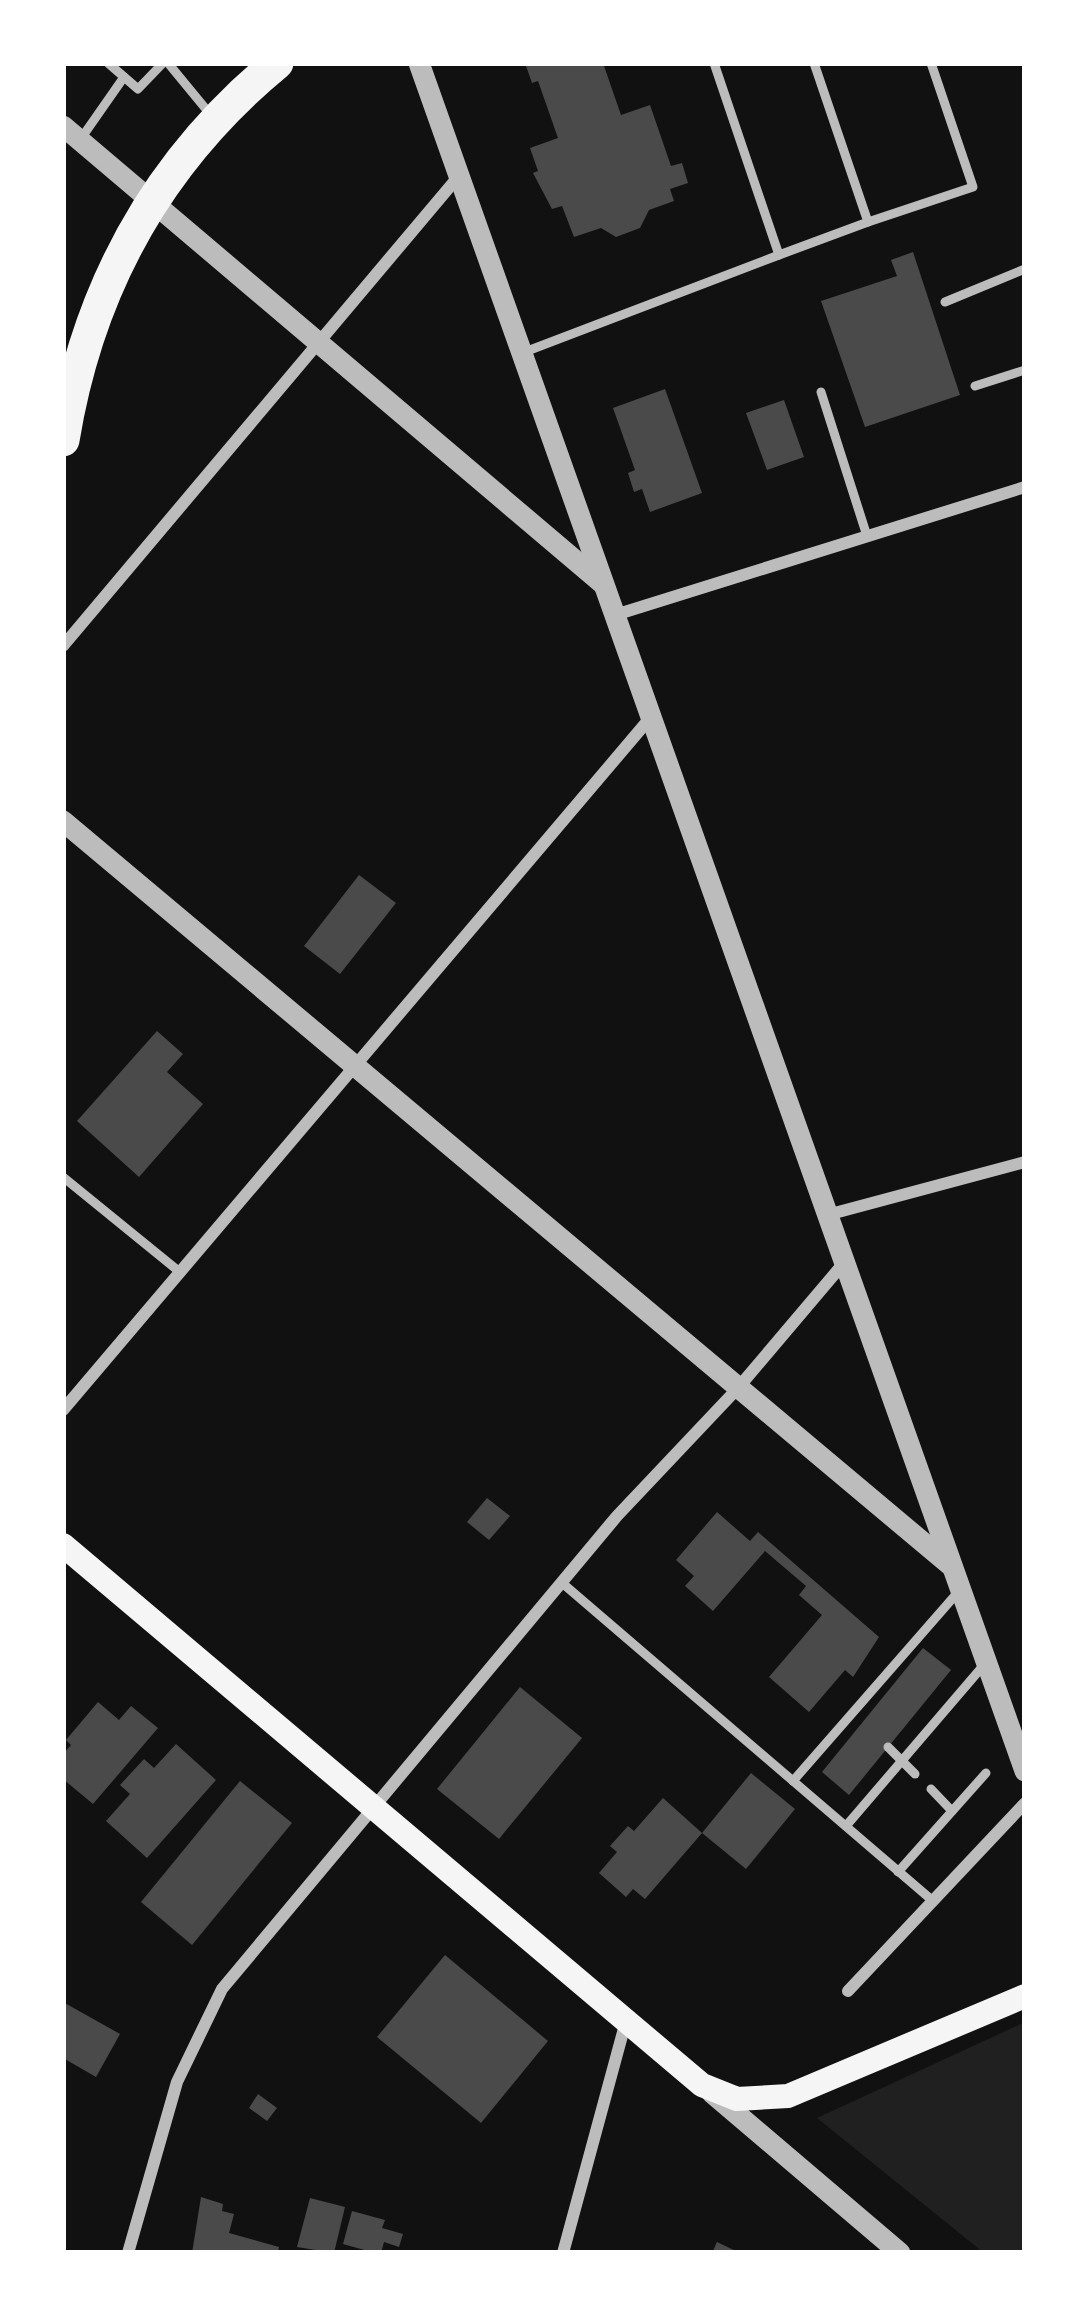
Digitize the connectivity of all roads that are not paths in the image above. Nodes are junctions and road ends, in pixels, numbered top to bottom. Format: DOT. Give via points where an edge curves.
graph roads {
  1 [pos="109,63"];
  2 [pos="165,63"];
  3 [pos="277,63"];
  4 [pos="418,63"];
  5 [pos="714,63"];
  6 [pos="814,63"];
  7 [pos="931,63"];
  8 [pos="124,77"];
  9 [pos="215,119"];
  10 [pos="72,133"];
  11 [pos="458,177"];
  12 [pos="151,200"];
  13 [pos="868,222"];
  14 [pos="779,255"];
  15 [pos="1025,272"];
  16 [pos="945,302"];
  17 [pos="317,345"];
  18 [pos="521,353"];
  19 [pos="1025,370"];
  20 [pos="975,386"];
  21 [pos="821,392"];
  22 [pos="68,395"];
  23 [pos="63,440"];
  24 [pos="1025,487"];
  25 [pos="867,536"];
  26 [pos="604,585"];
  27 [pos="615,615"];
  28 [pos="63,646"];
  29 [pos="651,717"];
  30 [pos="63,821"];
  31 [pos="356,1067"];
  32 [pos="1025,1162"];
  33 [pos="63,1178"];
  34 [pos="827,1215"];
  35 [pos="843,1264"];
  36 [pos="181,1273"];
  37 [pos="738,1388"];
  38 [pos="63,1410"];
  39 [pos="63,1545"];
  40 [pos="951,1566"];
  41 [pos="561,1582"];
  42 [pos="960,1590"];
  43 [pos="986,1663"];
  44 [pos="851,1714"];
  45 [pos="863,1723"];
  46 [pos="888,1747"];
  47 [pos="902,1761"];
  48 [pos="1025,1771"];
  49 [pos="986,1773"];
  50 [pos="915,1774"];
  51 [pos="793,1781"];
  52 [pos="931,1789"];
  53 [pos="1025,1803"];
  54 [pos="374,1805"];
  55 [pos="952,1811"];
  56 [pos="846,1826"];
  57 [pos="898,1872"];
  58 [pos="933,1901"];
  59 [pos="848,1991"];
  60 [pos="1025,1996"];
  61 [pos="626,2020"];
  62 [pos="703,2085"];
  63 [pos="128,2253"];
  64 [pos="563,2253"];
  65 [pos="900,2253"];
  1 -- 8 [label="lane"];
  2 -- 8 [label="lane" via="138,89"];
  2 -- 9 [label="lane"];
  3 -- 9 [label="highway"];
  4 -- 11 [label="street"];
  5 -- 14 [label="lane"];
  6 -- 13 [label="lane"];
  7 -- 13 [label="lane" via="974,187"];
  8 -- 10 [label="lane"];
  9 -- 12 [label="highway"];
  10 -- 12 [label="street"];
  11 -- 17 [label="street"];
  11 -- 18 [label="street"];
  12 -- 17 [label="street"];
  12 -- 22 [label="highway" via="108,280"];
  13 -- 14 [label="lane"];
  14 -- 18 [label="lane"];
  15 -- 16 [label="lane"];
  17 -- 26 [label="street"];
  17 -- 28 [label="street"];
  18 -- 26 [label="street"];
  19 -- 20 [label="lane"];
  21 -- 25 [label="lane"];
  22 -- 23 [label="highway"];
  24 -- 25 [label="street"];
  25 -- 27 [label="street"];
  26 -- 27 [label="street"];
  27 -- 29 [label="street"];
  29 -- 31 [label="street"];
  29 -- 34 [label="street"];
  30 -- 31 [label="street"];
  31 -- 36 [label="street"];
  31 -- 37 [label="street"];
  32 -- 34 [label="street"];
  33 -- 36 [label="lane"];
  34 -- 35 [label="street"];
  35 -- 37 [label="street"];
  35 -- 40 [label="street"];
  36 -- 38 [label="street"];
  37 -- 40 [label="street"];
  37 -- 41 [label="street"];
  39 -- 54 [label="main road"];
  40 -- 42 [label="street"];
  41 -- 51 [label="lane"];
  41 -- 54 [label="street"];
  42 -- 43 [label="street"];
  42 -- 44 [label="lane"];
  43 -- 47 [label="lane"];
  43 -- 48 [label="street"];
  44 -- 45 [label="lane"];
  44 -- 51 [label="lane"];
  46 -- 47 [label="lane"];
  47 -- 50 [label="lane"];
  47 -- 56 [label="lane"];
  49 -- 55 [label="lane"];
  51 -- 56 [label="lane"];
  52 -- 55 [label="lane"];
  53 -- 58 [label="street"];
  54 -- 61 [label="main road"];
  54 -- 63 [label="street" via="222,1988 193,2040"];
  55 -- 57 [label="lane"];
  56 -- 57 [label="lane"];
  57 -- 58 [label="lane"];
  58 -- 59 [label="street"];
  60 -- 62 [label="main road" via="788,2096 737,2099"];
  61 -- 62 [label="main road"];
  61 -- 64 [label="street"];
  62 -- 65 [label="street"];
}
